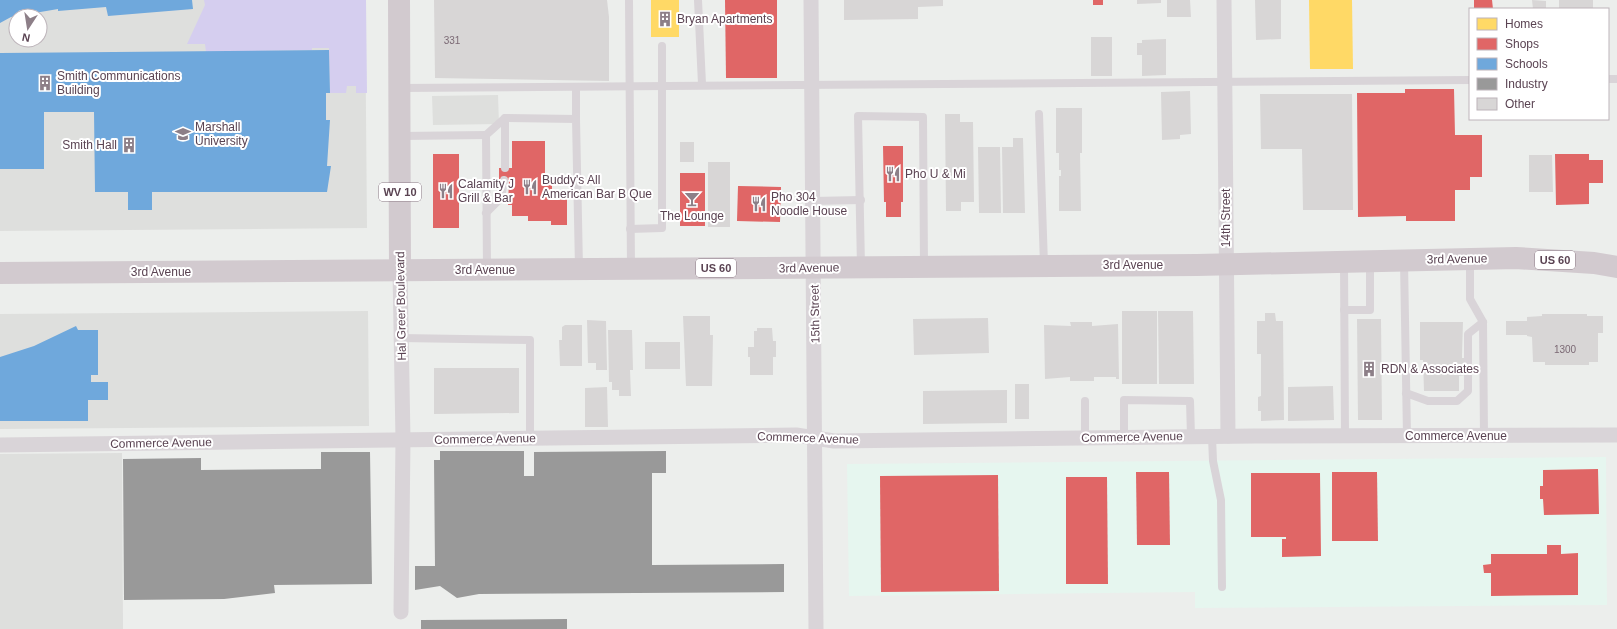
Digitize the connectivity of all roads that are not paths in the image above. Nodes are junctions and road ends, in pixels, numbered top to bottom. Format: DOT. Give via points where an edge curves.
graph roads {
  1 [pos="399,0"];
  2 [pos="698,0"];
  3 [pos="812,0"];
  4 [pos="1224,0"];
  5 [pos="629,1"];
  6 [pos="662,46"];
  7 [pos="1469,80"];
  8 [pos="1225,81"];
  9 [pos="702,84"];
  10 [pos="812,86"];
  11 [pos="576,87"];
  12 [pos="630,87"];
  13 [pos="662,87"];
  14 [pos="400,88"];
  15 [pos="1039,114"];
  16 [pos="505,118"];
  17 [pos="576,119"];
  18 [pos="486,135"];
  19 [pos="400,136"];
  20 [pos="505,168"];
  21 [pos="504,180"];
  22 [pos="861,200"];
  23 [pos="813,202"];
  24 [pos="486,213"];
  25 [pos="630,229"];
  26 [pos="1470,259"];
  27 [pos="1404,260"];
  28 [pos="1370,261"];
  29 [pos="1344,262"];
  30 [pos="1226,264"];
  31 [pos="1044,266"];
  32 [pos="861,267"];
  33 [pos="924,267"];
  34 [pos="1617,267"];
  35 [pos="814,268"];
  36 [pos="631,269"];
  37 [pos="400,270"];
  38 [pos="487,270"];
  39 [pos="579,270"];
  40 [pos="0,273"];
  41 [pos="1344,310"];
  42 [pos="1483,322"];
  43 [pos="401,338"];
  44 [pos="1406,393"];
  45 [pos="1085,401"];
  46 [pos="1617,435"];
  47 [pos="1228,436"];
  48 [pos="1344,436"];
  49 [pos="1407,436"];
  50 [pos="1484,436"];
  51 [pos="1191,437"];
  52 [pos="1212,437"];
  53 [pos="530,438"];
  54 [pos="816,438"];
  55 [pos="1085,438"];
  56 [pos="1124,438"];
  57 [pos="403,440"];
  58 [pos="0,445"];
  59 [pos="1222,587"];
  60 [pos="401,612"];
  61 [pos="816,629"];
  1 -- 14 [label="main road, Hal Greer Boulevard / WV 10"];
  2 -- 9 [label="lane"];
  3 -- 10 [label="street, 15th Street"];
  4 -- 8 [label="street, 14th Street"];
  5 -- 12 [label="lane"];
  6 -- 13 [label="lane"];
  7 -- 8 [label="lane"];
  8 -- 10 [label="lane"];
  8 -- 30 [label="street, 14th Street"];
  9 -- 10 [label="lane"];
  9 -- 13 [label="lane"];
  10 -- 23 [label="street, 15th Street"];
  11 -- 12 [label="lane"];
  11 -- 14 [label="lane"];
  11 -- 17 [label="lane"];
  12 -- 13 [label="lane"];
  12 -- 25 [label="lane"];
  13 -- 25 [label="lane" via="662,228"];
  14 -- 19 [label="main road, Hal Greer Boulevard / WV 10"];
  15 -- 31 [label="lane"];
  16 -- 17 [label="lane"];
  16 -- 18 [label="lane"];
  16 -- 20 [label="lane"];
  17 -- 39 [label="lane"];
  18 -- 19 [label="lane"];
  18 -- 24 [label="lane"];
  19 -- 37 [label="main road, Hal Greer Boulevard / WV 10"];
  21 -- 24 [label="lane" via="501,198"];
  22 -- 23 [label="lane"];
  22 -- 32 [label="lane"];
  22 -- 33 [label="lane" via="858,116 923,117"];
  23 -- 35 [label="street, 15th Street"];
  24 -- 38 [label="lane"];
  25 -- 36 [label="lane"];
  26 -- 27 [label="main road, 3rd Avenue / US 60"];
  26 -- 34 [label="main road, 3rd Avenue / US 60" via="1556,260"];
  26 -- 42 [label="lane" via="1470,299"];
  27 -- 28 [label="main road, 3rd Avenue / US 60"];
  27 -- 44 [label="lane"];
  28 -- 29 [label="main road, 3rd Avenue / US 60"];
  28 -- 41 [label="lane" via="1370,310"];
  29 -- 30 [label="main road, 3rd Avenue / US 60"];
  29 -- 41 [label="lane"];
  30 -- 31 [label="main road, 3rd Avenue / US 60"];
  30 -- 47 [label="street, 14th Street"];
  31 -- 33 [label="main road, 3rd Avenue / US 60"];
  32 -- 33 [label="main road, 3rd Avenue / US 60"];
  32 -- 35 [label="main road, 3rd Avenue / US 60"];
  35 -- 36 [label="main road, 3rd Avenue / US 60"];
  35 -- 54 [label="street, 15th Street"];
  36 -- 39 [label="main road, 3rd Avenue / US 60"];
  37 -- 38 [label="main road, 3rd Avenue / US 60"];
  37 -- 40 [label="main road, 3rd Avenue / US 60"];
  37 -- 43 [label="street, Hal Greer Boulevard"];
  38 -- 39 [label="main road, 3rd Avenue / US 60"];
  41 -- 48 [label="lane"];
  42 -- 44 [label="lane" via="1468,334 1468,391 1457,401 1428,401"];
  42 -- 50 [label="lane"];
  43 -- 53 [label="lane" via="530,340"];
  43 -- 57 [label="street, Hal Greer Boulevard"];
  44 -- 49 [label="lane"];
  45 -- 55 [label="lane"];
  46 -- 50 [label="street, Commerce Avenue"];
  47 -- 48 [label="street, Commerce Avenue"];
  47 -- 52 [label="street, Commerce Avenue"];
  48 -- 49 [label="street, Commerce Avenue"];
  49 -- 50 [label="street, Commerce Avenue"];
  51 -- 52 [label="street, Commerce Avenue"];
  51 -- 56 [label="street, Commerce Avenue"];
  51 -- 56 [label="lane" via="1190,401 1124,400"];
  52 -- 59 [label="lane" via="1213,461 1221,500"];
  53 -- 54 [label="street, Commerce Avenue" via="796,435"];
  53 -- 57 [label="street, Commerce Avenue"];
  54 -- 55 [label="street, Commerce Avenue" via="834,441"];
  54 -- 61 [label="street, 15th Street"];
  55 -- 56 [label="street, Commerce Avenue"];
  57 -- 58 [label="street, Commerce Avenue"];
  57 -- 60 [label="street, Hal Greer Boulevard"];
}
